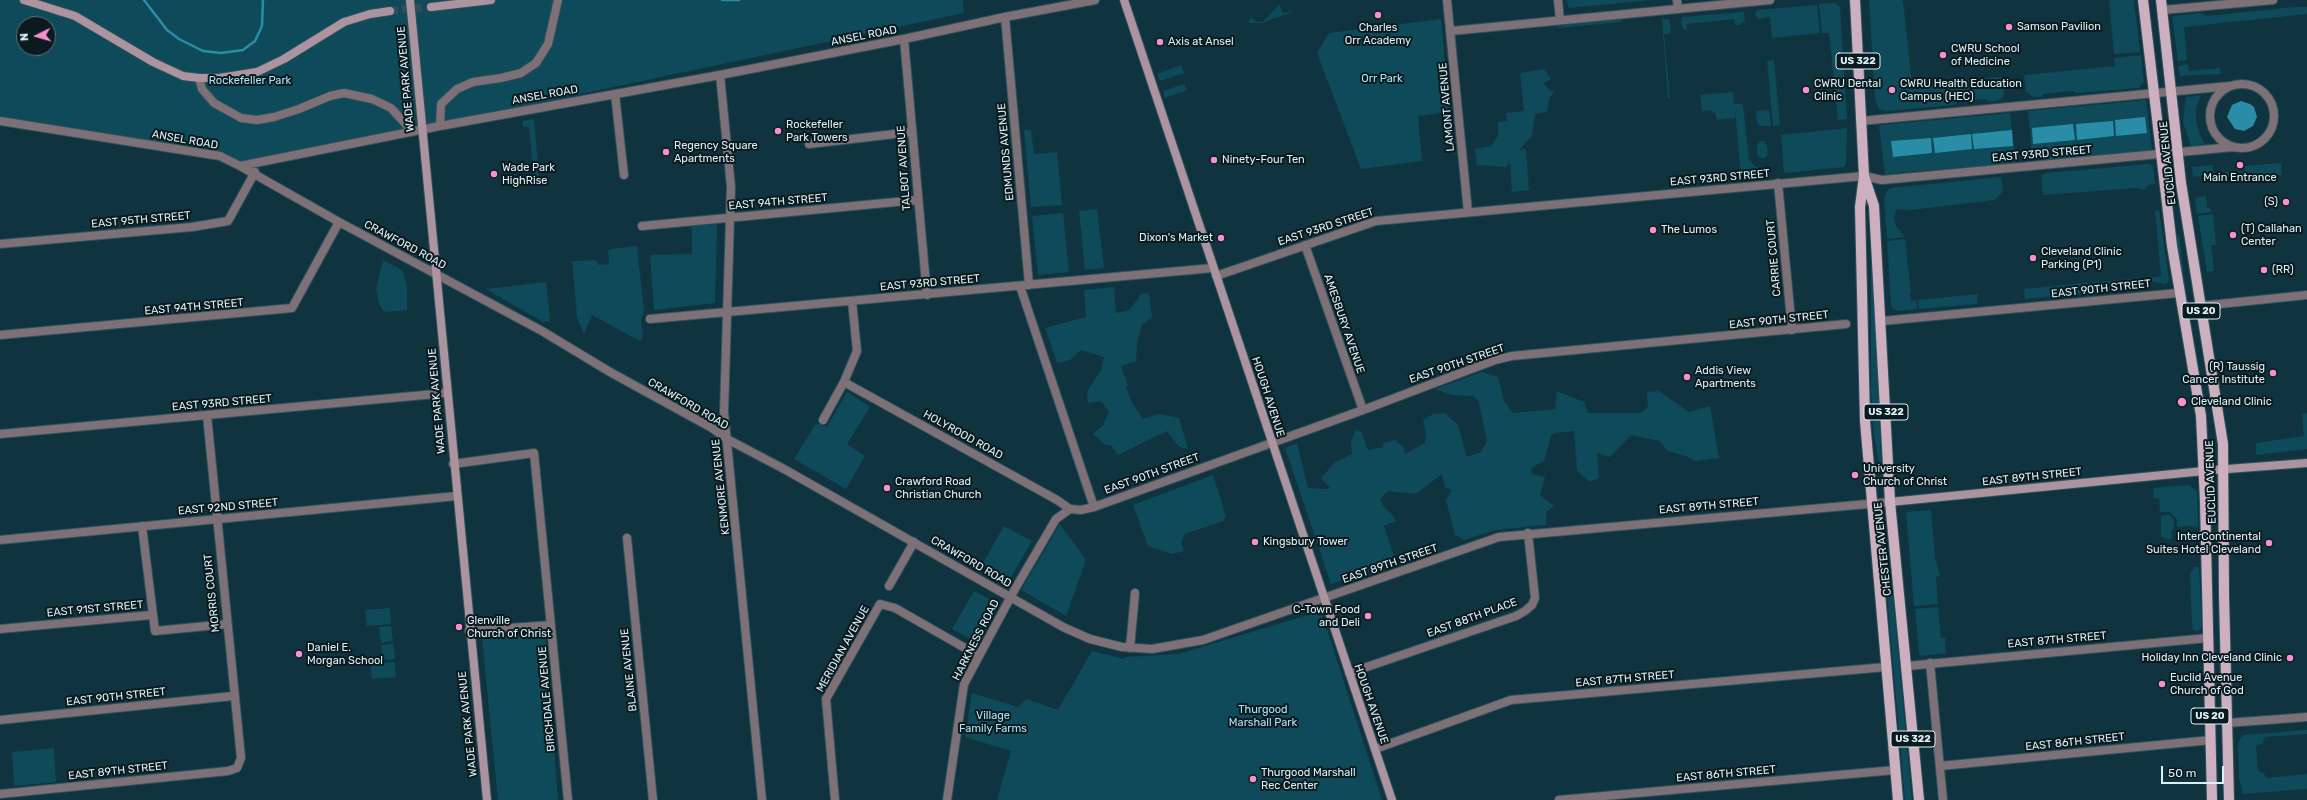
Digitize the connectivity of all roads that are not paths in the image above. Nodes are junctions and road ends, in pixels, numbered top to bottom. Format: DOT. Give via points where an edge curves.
graph roads {
  1 [pos="24,0"];
  2 [pos="410,0"];
  3 [pos="491,0"];
  4 [pos="558,0"];
  5 [pos="1095,0"];
  6 [pos="1124,0"];
  7 [pos="1447,0"];
  8 [pos="1558,0"];
  9 [pos="1677,0"];
  10 [pos="1770,0"];
  11 [pos="1855,0"];
  12 [pos="2143,0"];
  13 [pos="2273,0"];
  14 [pos="1750,1"];
  15 [pos="2162,5"];
  16 [pos="431,7"];
  17 [pos="1678,9"];
  18 [pos="390,11"];
  19 [pos="1005,17"];
  20 [pos="1560,20"];
  21 [pos="1451,31"];
  22 [pos="904,39"];
  23 [pos="720,75"];
  24 [pos="199,78"];
  25 [pos="2230,86"];
  26 [pos="2172,92"];
  27 [pos="615,94"];
  28 [pos="2154,94"];
  29 [pos="0,121"];
  30 [pos="1861,121"];
  31 [pos="440,126"];
  32 [pos="422,129"];
  33 [pos="412,131"];
  34 [pos="912,132"];
  35 [pos="809,144"];
  36 [pos="2233,147"];
  37 [pos="2179,153"];
  38 [pos="2161,155"];
  39 [pos="240,166"];
  40 [pos="255,172"];
  41 [pos="624,175"];
  42 [pos="1864,176"];
  43 [pos="1778,183"];
  44 [pos="917,200"];
  45 [pos="1468,212"];
  46 [pos="731,217"];
  47 [pos="339,222"];
  48 [pos="642,226"];
  49 [pos="0,244"];
  50 [pos="1305,245"];
  51 [pos="1215,272"];
  52 [pos="436,274"];
  53 [pos="1029,285"];
  54 [pos="1020,286"];
  55 [pos="2178,292"];
  56 [pos="927,295"];
  57 [pos="2307,295"];
  58 [pos="852,301"];
  59 [pos="2200,306"];
  60 [pos="728,312"];
  61 [pos="650,319"];
  62 [pos="1882,321"];
  63 [pos="1846,324"];
  64 [pos="1792,330"];
  65 [pos="0,335"];
  66 [pos="844,382"];
  67 [pos="446,393"];
  68 [pos="1363,410"];
  69 [pos="207,415"];
  70 [pos="823,420"];
  71 [pos="0,434"];
  72 [pos="727,440"];
  73 [pos="1272,442"];
  74 [pos="2307,463"];
  75 [pos="453,464"];
  76 [pos="2224,470"];
  77 [pos="2204,471"];
  78 [pos="457,496"];
  79 [pos="1890,502"];
  80 [pos="1872,503"];
  81 [pos="1094,506"];
  82 [pos="1070,509"];
  83 [pos="216,520"];
  84 [pos="142,526"];
  85 [pos="1528,533"];
  86 [pos="627,538"];
  87 [pos="0,540"];
  88 [pos="914,542"];
  89 [pos="890,586"];
  90 [pos="1135,593"];
  91 [pos="1011,598"];
  92 [pos="1325,598"];
  93 [pos="151,614"];
  94 [pos="227,624"];
  95 [pos="551,625"];
  96 [pos="0,629"];
  97 [pos="469,631"];
  98 [pos="2208,638"];
  99 [pos="1130,648"];
  100 [pos="979,656"];
  101 [pos="1930,663"];
  102 [pos="1886,666"];
  103 [pos="1907,666"];
  104 [pos="1349,673"];
  105 [pos="233,696"];
  106 [pos="2307,717"];
  107 [pos="0,720"];
  108 [pos="2227,723"];
  109 [pos="2211,740"];
  110 [pos="1375,749"];
  111 [pos="1940,766"];
  112 [pos="237,768"];
  113 [pos="1895,770"];
  114 [pos="0,794"];
  115 [pos="487,800"];
  116 [pos="568,800"];
  117 [pos="653,800"];
  118 [pos="762,800"];
  119 [pos="835,800"];
  120 [pos="947,800"];
  121 [pos="1392,800"];
  122 [pos="1559,800"];
  123 [pos="1898,800"];
  124 [pos="1919,800"];
  125 [pos="1943,800"];
  126 [pos="2212,800"];
  127 [pos="2229,800"];
  1 -- 24 [label="street" via="75,16 153,62 183,76"];
  2 -- 32 [label="street, WADE PARK AVENUE"];
  3 -- 16 [label="street"];
  4 -- 31 [label="street" via="550,36 536,63 521,72 473,82 457,89 441,104"];
  5 -- 19 [label="street, ANSEL ROAD"];
  6 -- 51 [label="street, HOUGH AVENUE"];
  7 -- 21 [label="street, LAMONT AVENUE"];
  8 -- 20 [label="street"];
  9 -- 17 [label="street"];
  10 -- 14 [label="street"];
  11 -- 30 [label="main road, CHESTER AVENUE / US 322"];
  12 -- 28 [label="main road, EUCLID AVENUE / US 20"];
  13 -- 15 [label="street"];
  14 -- 17 [label="street"];
  15 -- 26 [label="main road, EUCLID AVENUE / US 20"];
  17 -- 20 [label="street"];
  18 -- 24 [label="street" via="344,22 284,59 257,72 226,78"];
  19 -- 22 [label="street, ANSEL ROAD"];
  19 -- 53 [label="street, EDMUNDS AVENUE"];
  20 -- 21 [label="street"];
  21 -- 45 [label="street, LAMONT AVENUE"];
  22 -- 23 [label="street, ANSEL ROAD"];
  22 -- 34 [label="street, TALBOT AVENUE"];
  23 -- 27 [label="street, ANSEL ROAD"];
  23 -- 46 [label="street, KENMORE AVENUE" via="731,187"];
  24 -- 33 [label="street" via="202,89 214,103 242,118 257,120 274,117 330,96 349,94 372,99 391,108"];
  25 -- 26 [label="street, EAST 93RD STREET"];
  25 -- 36 [label="street" via="2214,100 2210,110 2210,121 2216,135"];
  25 -- 36 [label="street, EAST 93RD STREET" via="2240,84 2256,87 2268,97 2274,111 2272,127 2263,140 2249,147"];
  26 -- 28 [label="street, EAST 93RD STREET"];
  26 -- 37 [label="main road, EUCLID AVENUE / US 20"];
  27 -- 31 [label="street, ANSEL ROAD"];
  27 -- 41 [label="street"];
  28 -- 30 [label="street, EAST 93RD STREET"];
  28 -- 38 [label="main road, EUCLID AVENUE / US 20"];
  29 -- 39 [label="street, ANSEL ROAD" via="220,156"];
  30 -- 42 [label="main road, CHESTER AVENUE / US 322"];
  31 -- 32 [label="street, ANSEL ROAD"];
  32 -- 33 [label="street, ANSEL ROAD"];
  32 -- 52 [label="street, WADE PARK AVENUE"];
  33 -- 39 [label="street, ANSEL ROAD"];
  34 -- 35 [label="street"];
  34 -- 44 [label="street, TALBOT AVENUE"];
  36 -- 37 [label="street, EAST 93RD STREET"];
  37 -- 38 [label="street, EAST 93RD STREET"];
  37 -- 59 [label="main road, EUCLID AVENUE / US 20"];
  38 -- 42 [label="street, EAST 93RD STREET" via="1884,180"];
  38 -- 55 [label="main road, EUCLID AVENUE / US 20"];
  39 -- 40 [label="street, CRAWFORD ROAD"];
  40 -- 47 [label="street, CRAWFORD ROAD"];
  40 -- 49 [label="street, EAST 95TH STREET" via="228,221 192,227"];
  42 -- 43 [label="street, EAST 93RD STREET"];
  42 -- 62 [label="main road, CHESTER AVENUE / US 322" via="1874,206"];
  42 -- 80 [label="main road, CHESTER AVENUE / US 322" via="1860,207 1865,421"];
  43 -- 45 [label="street, EAST 93RD STREET"];
  43 -- 64 [label="street, CARRIE COURT"];
  44 -- 46 [label="street, EAST 94TH STREET"];
  44 -- 56 [label="street, TALBOT AVENUE"];
  45 -- 50 [label="street, EAST 93RD STREET" via="1376,221"];
  46 -- 48 [label="street, EAST 94TH STREET"];
  46 -- 60 [label="street, KENMORE AVENUE"];
  47 -- 52 [label="street, CRAWFORD ROAD"];
  47 -- 65 [label="street, EAST 94TH STREET" via="292,308"];
  50 -- 51 [label="street, EAST 93RD STREET"];
  50 -- 68 [label="street, AMESBURY AVENUE"];
  51 -- 53 [label="street, EAST 93RD STREET"];
  51 -- 73 [label="street, HOUGH AVENUE"];
  52 -- 67 [label="street, WADE PARK AVENUE"];
  52 -- 72 [label="street, CRAWFORD ROAD" via="542,331 712,428"];
  53 -- 54 [label="street, EAST 93RD STREET"];
  54 -- 56 [label="street, EAST 93RD STREET"];
  54 -- 81 [label="street"];
  55 -- 62 [label="street, EAST 90TH STREET"];
  55 -- 77 [label="main road, EUCLID AVENUE / US 20" via="2201,416"];
  56 -- 58 [label="street, EAST 93RD STREET"];
  57 -- 59 [label="street"];
  58 -- 60 [label="street, EAST 93RD STREET"];
  58 -- 66 [label="street" via="857,351"];
  59 -- 76 [label="main road, EUCLID AVENUE / US 20" via="2224,444"];
  60 -- 61 [label="street, EAST 93RD STREET"];
  60 -- 72 [label="street, KENMORE AVENUE" via="724,412"];
  62 -- 79 [label="main road, CHESTER AVENUE / US 322"];
  63 -- 64 [label="street, EAST 90TH STREET"];
  64 -- 68 [label="street, EAST 90TH STREET" via="1512,356 1495,360"];
  66 -- 70 [label="street"];
  66 -- 82 [label="street, HOLYROOD ROAD"];
  67 -- 69 [label="street, EAST 93RD STREET"];
  67 -- 75 [label="street, WADE PARK AVENUE"];
  68 -- 73 [label="street, EAST 90TH STREET"];
  69 -- 71 [label="street, EAST 93RD STREET"];
  69 -- 83 [label="street, MORRIS COURT"];
  72 -- 88 [label="street, CRAWFORD ROAD"];
  72 -- 118 [label="street, KENMORE AVENUE"];
  73 -- 81 [label="street, EAST 90TH STREET"];
  73 -- 92 [label="street, HOUGH AVENUE"];
  74 -- 76 [label="street, EAST 89TH STREET"];
  75 -- 78 [label="street, WADE PARK AVENUE"];
  75 -- 95 [label="street, BIRCHDALE AVENUE" via="534,453"];
  76 -- 77 [label="street, EAST 89TH STREET"];
  76 -- 108 [label="main road, EUCLID AVENUE / US 20"];
  77 -- 79 [label="street, EAST 89TH STREET"];
  77 -- 98 [label="main road, EUCLID AVENUE / US 20"];
  78 -- 83 [label="street, EAST 92ND STREET"];
  78 -- 97 [label="street, WADE PARK AVENUE"];
  79 -- 80 [label="street, EAST 89TH STREET"];
  79 -- 103 [label="main road, CHESTER AVENUE / US 322"];
  80 -- 85 [label="street, EAST 89TH STREET"];
  80 -- 102 [label="main road, CHESTER AVENUE / US 322"];
  81 -- 82 [label="street" via="1081,510"];
  82 -- 91 [label="street, HARKNESS ROAD" via="1056,519"];
  83 -- 84 [label="street, EAST 92ND STREET"];
  83 -- 94 [label="street, MORRIS COURT"];
  84 -- 87 [label="street, EAST 92ND STREET"];
  84 -- 93 [label="street"];
  85 -- 92 [label="street, EAST 89TH STREET" via="1499,537"];
  85 -- 104 [label="street, EAST 88TH PLACE" via="1534,598 1526,611"];
  86 -- 117 [label="street, BLAINE AVENUE"];
  88 -- 89 [label="street"];
  88 -- 91 [label="street, CRAWFORD ROAD"];
  90 -- 99 [label="street"];
  91 -- 99 [label="street, CRAWFORD ROAD" via="1080,635"];
  91 -- 100 [label="street, HARKNESS ROAD"];
  92 -- 99 [label="street, EAST 89TH STREET" via="1193,642 1164,648"];
  92 -- 104 [label="street, HOUGH AVENUE"];
  93 -- 94 [label="street, EAST 91ST STREET" via="155,631"];
  93 -- 96 [label="street, EAST 91ST STREET"];
  94 -- 105 [label="street, MORRIS COURT"];
  95 -- 97 [label="street"];
  95 -- 116 [label="street, BIRCHDALE AVENUE"];
  97 -- 115 [label="street, WADE PARK AVENUE"];
  98 -- 101 [label="street, EAST 87TH STREET"];
  98 -- 109 [label="main road, EUCLID AVENUE / US 20"];
  100 -- 119 [label="street, MERIDIAN AVENUE" via="895,608 880,604 826,699"];
  100 -- 120 [label="street, HARKNESS ROAD" via="964,684"];
  101 -- 103 [label="street, EAST 87TH STREET"];
  101 -- 111 [label="street"];
  102 -- 110 [label="street, EAST 87TH STREET" via="1511,700"];
  102 -- 113 [label="main road, CHESTER AVENUE / US 322"];
  103 -- 124 [label="main road, CHESTER AVENUE / US 322"];
  104 -- 110 [label="street, HOUGH AVENUE"];
  105 -- 107 [label="street, EAST 90TH STREET"];
  105 -- 112 [label="street, MORRIS COURT" via="241,758"];
  106 -- 108 [label="street"];
  108 -- 127 [label="main road, EUCLID AVENUE / US 20"];
  109 -- 111 [label="street, EAST 86TH STREET"];
  109 -- 126 [label="main road, EUCLID AVENUE / US 20"];
  110 -- 121 [label="street, HOUGH AVENUE"];
  111 -- 125 [label="street"];
  112 -- 114 [label="street, EAST 89TH STREET" via="228,771"];
  113 -- 122 [label="street, EAST 86TH STREET"];
  113 -- 123 [label="main road, CHESTER AVENUE / US 322"];
}
